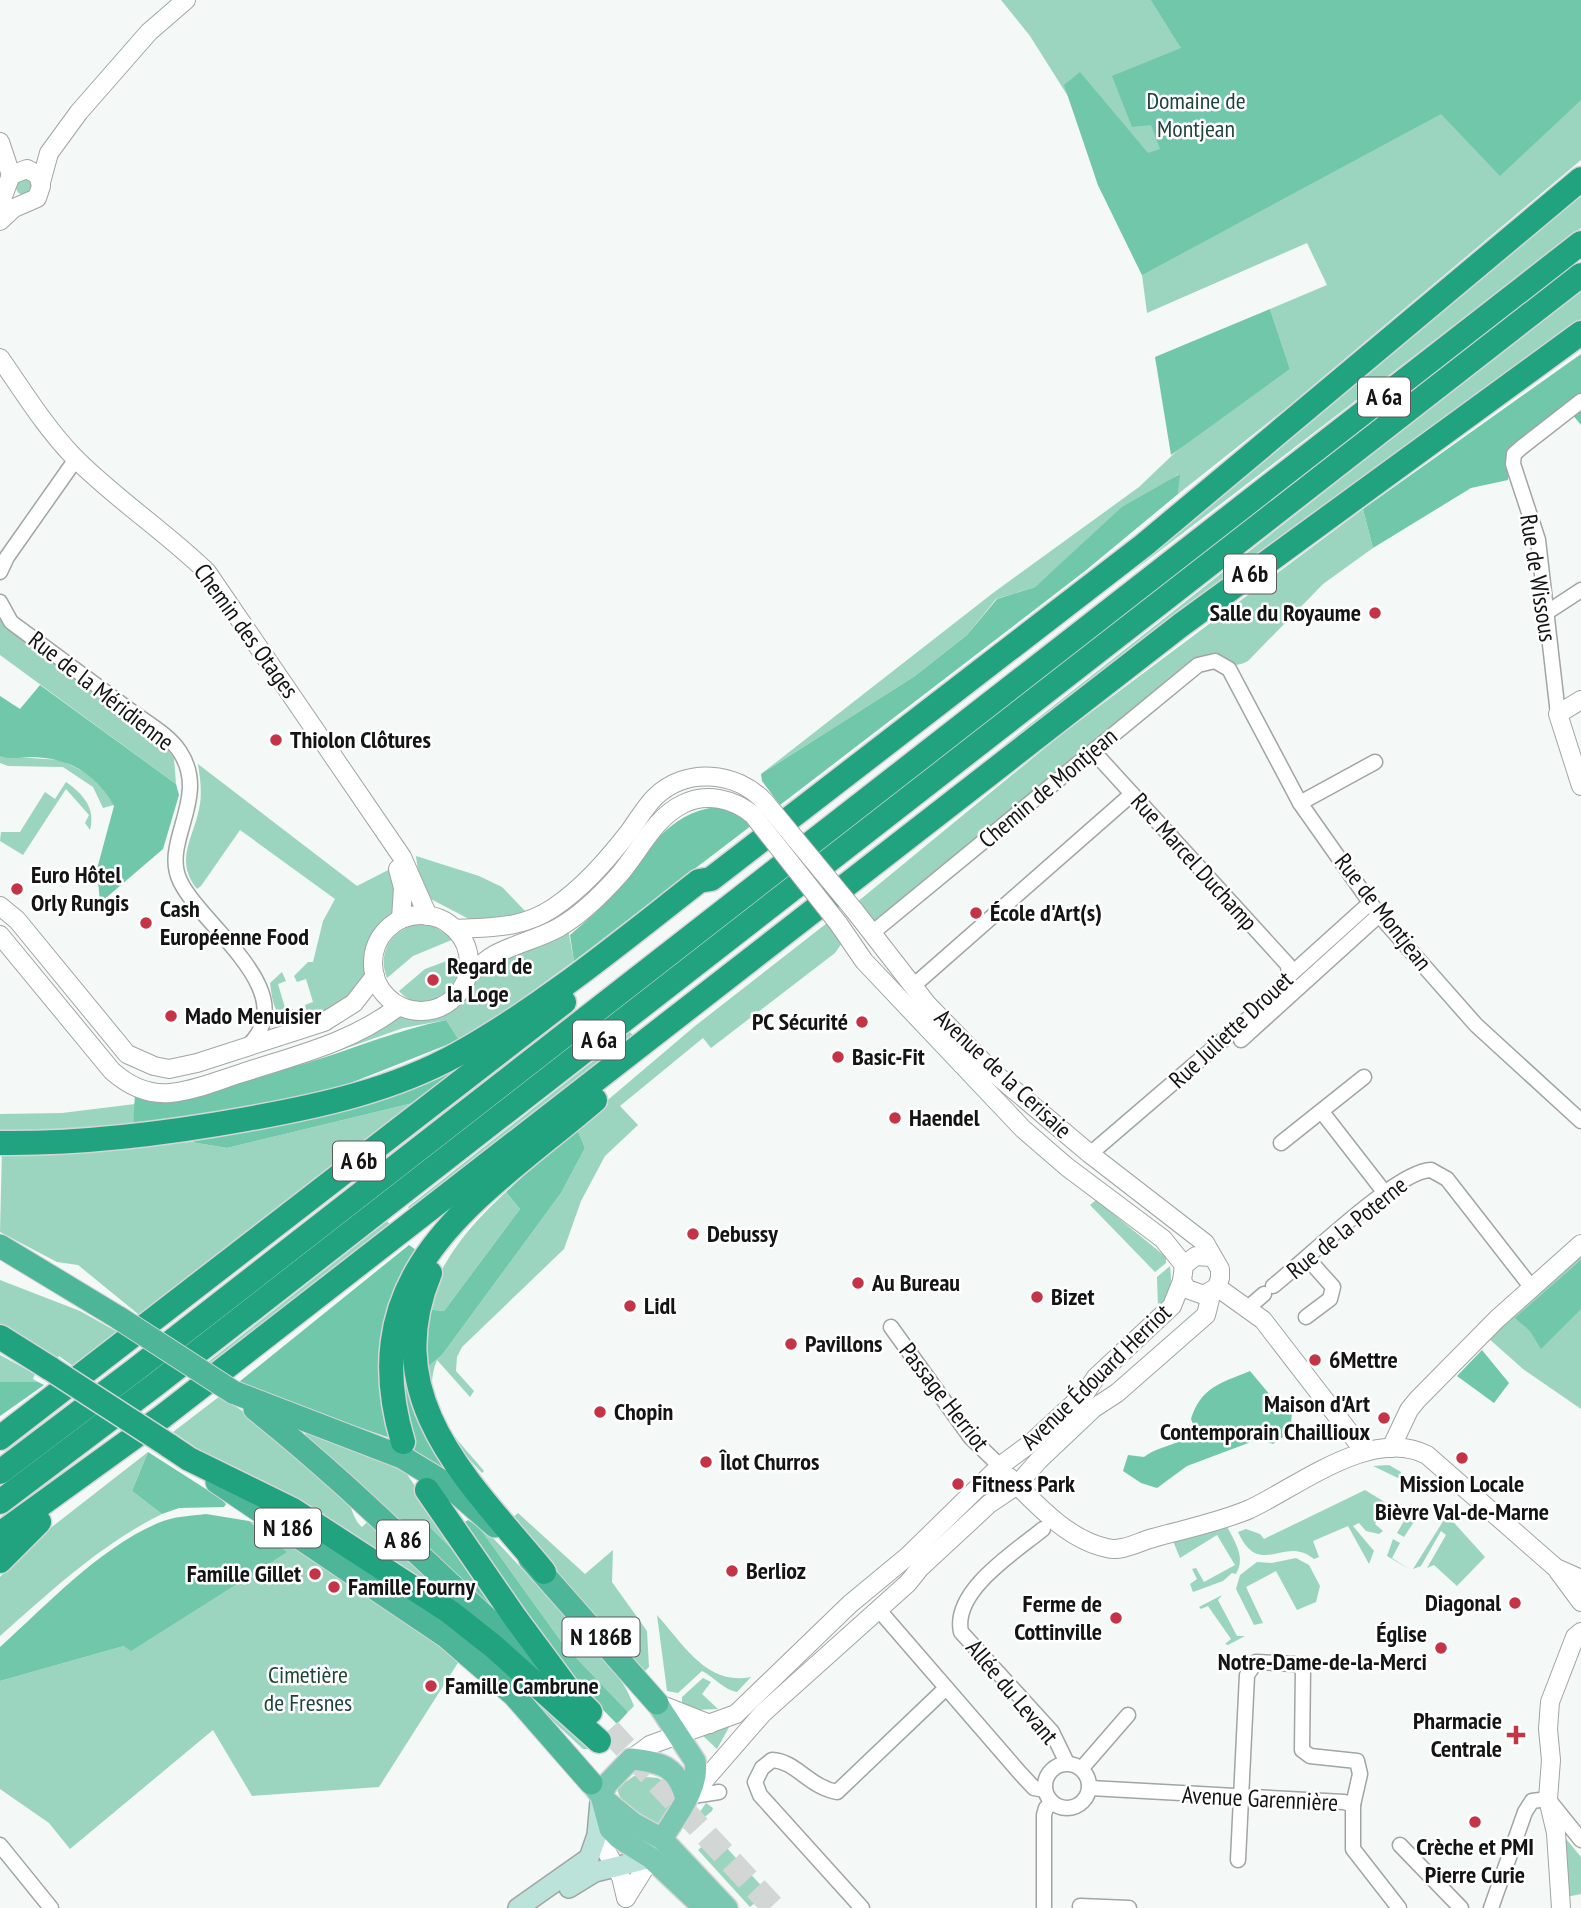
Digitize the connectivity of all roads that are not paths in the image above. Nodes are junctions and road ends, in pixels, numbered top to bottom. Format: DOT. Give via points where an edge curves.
graph roads {
  1 [pos="186,0"];
  2 [pos="2,145"];
  3 [pos="49,153"];
  4 [pos="1581,179"];
  5 [pos="13,181"];
  6 [pos="41,182"];
  7 [pos="25,204"];
  8 [pos="0,221"];
  9 [pos="1581,243"];
  10 [pos="1581,275"];
  11 [pos="1581,333"];
  12 [pos="0,358"];
  13 [pos="1581,401"];
  14 [pos="76,459"];
  15 [pos="0,572"];
  16 [pos="1581,590"];
  17 [pos="0,602"];
  18 [pos="1546,613"];
  19 [pos="1230,669"];
  20 [pos="1581,700"];
  21 [pos="1558,714"];
  22 [pos="1093,751"];
  23 [pos="1375,762"];
  24 [pos="1581,786"];
  25 [pos="1132,794"];
  26 [pos="1300,803"];
  27 [pos="759,808"];
  28 [pos="384,833"];
  29 [pos="711,879"];
  30 [pos="0,906"];
  31 [pos="1375,909"];
  32 [pos="428,916"];
  33 [pos="401,919"];
  34 [pos="879,928"];
  35 [pos="456,929"];
  36 [pos="0,935"];
  37 [pos="468,975"];
  38 [pos="374,976"];
  39 [pos="1289,976"];
  40 [pos="912,986"];
  41 [pos="399,1006"];
  42 [pos="266,1010"];
  43 [pos="287,1034"];
  44 [pos="1241,1040"];
  45 [pos="249,1045"];
  46 [pos="636,1051"];
  47 [pos="1364,1077"];
  48 [pos="1322,1111"];
  49 [pos="1581,1121"];
  50 [pos="0,1143"];
  51 [pos="1281,1143"];
  52 [pos="1092,1148"];
  53 [pos="1068,1167"];
  54 [pos="1385,1193"];
  55 [pos="482,1196"];
  56 [pos="1581,1244"];
  57 [pos="0,1246"];
  58 [pos="1211,1257"];
  59 [pos="1308,1259"];
  60 [pos="1183,1273"];
  61 [pos="1532,1287"];
  62 [pos="1215,1289"];
  63 [pos="1249,1307"];
  64 [pos="1306,1317"];
  65 [pos="891,1327"];
  66 [pos="0,1337"];
  67 [pos="233,1392"];
  68 [pos="162,1417"];
  69 [pos="0,1438"];
  70 [pos="402,1442"];
  71 [pos="1399,1449"];
  72 [pos="1364,1451"];
  73 [pos="190,1459"];
  74 [pos="1000,1466"];
  75 [pos="0,1472"];
  76 [pos="1017,1485"];
  77 [pos="427,1490"];
  78 [pos="0,1502"];
  79 [pos="1043,1529"];
  80 [pos="0,1534"];
  81 [pos="0,1561"];
  82 [pos="1556,1568"];
  83 [pos="544,1572"];
  84 [pos="1581,1579"];
  85 [pos="865,1592"];
  86 [pos="1581,1600"];
  87 [pos="878,1609"];
  88 [pos="1581,1633"];
  89 [pos="1581,1646"];
  90 [pos="945,1689"];
  91 [pos="570,1692"];
  92 [pos="657,1703"];
  93 [pos="1128,1714"];
  94 [pos="710,1724"];
  95 [pos="679,1735"];
  96 [pos="1550,1738"];
  97 [pos="631,1759"];
  98 [pos="1075,1766"];
  99 [pos="1090,1788"];
  100 [pos="596,1790"];
  101 [pos="1045,1790"];
  102 [pos="719,1792"];
  103 [pos="690,1798"];
  104 [pos="1242,1798"];
  105 [pos="1548,1798"];
  106 [pos="1053,1803"];
  107 [pos="1353,1805"];
  108 [pos="597,1835"];
  109 [pos="662,1839"];
  110 [pos="1581,1840"];
  111 [pos="0,1845"];
  112 [pos="1400,1845"];
  113 [pos="651,1858"];
  114 [pos="1238,1860"];
  115 [pos="615,1866"];
  116 [pos="623,1903"];
  117 [pos="1080,1906"];
  118 [pos="51,1908"];
  119 [pos="517,1908"];
  120 [pos="538,1908"];
  121 [pos="704,1908"];
  122 [pos="727,1908"];
  123 [pos="862,1908"];
  124 [pos="1044,1908"];
  125 [pos="1129,1908"];
  126 [pos="1399,1908"];
  127 [pos="1461,1908"];
  128 [pos="1490,1908"];
  129 [pos="1561,1908"];
  1 -- 3 [label="street" via="124,57"];
  2 -- 5 [label="street"];
  3 -- 5 [label="street"];
  3 -- 6 [label="street"];
  4 -- 29 [label="highway, A 6b" via="1144,545"];
  5 -- 6 [label="street" via="38,175"];
  5 -- 7 [label="street" via="13,200"];
  6 -- 7 [label="street" via="37,198"];
  7 -- 8 [label="street"];
  9 -- 75 [label="highway, A 6a"];
  10 -- 78 [label="highway, A 6a"];
  11 -- 46 [label="highway, A 6b" via="1170,633"];
  12 -- 14 [label="street, Chemin des Otages" via="54,436"];
  13 -- 18 [label="street, Rue de Wissous" via="1514,454 1538,540"];
  14 -- 15 [label="street"];
  14 -- 28 [label="street, Chemin des Otages" via="207,572"];
  16 -- 18 [label="street"];
  17 -- 42 [label="street, Rue de la Méridienne" via="11,622 180,751 191,789 177,853 178,879 245,963"];
  18 -- 21 [label="street, Rue de Wissous"];
  19 -- 22 [label="street, Chemin de Montjean" via="1215,661 1198,664"];
  19 -- 26 [label="street, Rue de Montjean"];
  20 -- 21 [label="street"];
  21 -- 24 [label="street, Rue de Wissous"];
  22 -- 25 [label="street, Rue Marcel Duchamp"];
  22 -- 34 [label="street, Chemin de Montjean"];
  23 -- 26 [label="street"];
  25 -- 39 [label="street, Rue Marcel Duchamp" via="1288,965"];
  25 -- 40 [label="street"];
  26 -- 31 [label="street, Rue de Montjean"];
  27 -- 34 [label="street, Avenue de la Cerisaie, bridge" via="853,910"];
  27 -- 35 [label="street" via="747,786 726,778 684,780 654,798 589,879 555,907 505,928"];
  27 -- 37 [label="street" via="709,798 675,808 618,876 577,914 537,939 491,957"];
  27 -- 53 [label="street, Avenue de la Cerisaie, bridge" via="859,955 946,1051"];
  28 -- 32 [label="street, Chemin des Otages" via="402,857"];
  28 -- 33 [label="street, Chemin des Otages" via="404,888"];
  29 -- 50 [label="highway" via="699,881 484,1038 381,1088 311,1107 171,1133 97,1141"];
  29 -- 69 [label="highway, A 6b" via="706,891"];
  30 -- 45 [label="street" via="17,920 127,1054 141,1062 169,1069 182,1067"];
  31 -- 39 [label="street, Rue Juliette Drouet"];
  31 -- 44 [label="street"];
  31 -- 49 [label="street, Rue de Montjean" via="1476,1025"];
  32 -- 33 [label="street"];
  32 -- 35 [label="street"];
  33 -- 38 [label="street" via="380,939"];
  34 -- 40 [label="street, Avenue de la Cerisaie"];
  35 -- 37 [label="street" via="468,954"];
  36 -- 41 [label="street" via="111,1071 124,1082 153,1092 185,1091 335,1043"];
  37 -- 41 [label="street" via="447,1004 423,1012"];
  38 -- 41 [label="street" via="384,995"];
  38 -- 43 [label="street" via="354,1003 339,1014"];
  39 -- 52 [label="street, Rue Juliette Drouet" via="1279,992"];
  40 -- 52 [label="street, Avenue de la Cerisaie" via="994,1073"];
  42 -- 43 [label="street"];
  42 -- 45 [label="street" via="262,1032"];
  43 -- 45 [label="street"];
  46 -- 55 [label="highway" via="635,1065"];
  46 -- 68 [label="highway, A 6b"];
  47 -- 48 [label="street"];
  48 -- 51 [label="street"];
  48 -- 54 [label="street"];
  52 -- 53 [label="street, Rue Juliette Drouet"];
  52 -- 58 [label="street, Avenue de la Cerisaie" via="1205,1243"];
  53 -- 60 [label="street, Avenue de la Cerisaie" via="1163,1239"];
  54 -- 59 [label="street, Rue de la Poterne"];
  54 -- 61 [label="street, Rue de la Poterne" via="1423,1170 1440,1173"];
  55 -- 70 [label="highway" via="432,1244 401,1303 389,1382"];
  55 -- 83 [label="highway" via="478,1208 442,1251 424,1287 414,1332 416,1378 438,1438"];
  56 -- 61 [label="street"];
  57 -- 67 [label="highway, A 86, bridge"];
  58 -- 60 [label="street" via="1196,1256"];
  58 -- 62 [label="street" via="1220,1269"];
  59 -- 63 [label="street, Rue de la Poterne"];
  59 -- 64 [label="street" via="1332,1287 1330,1298"];
  60 -- 62 [label="street" via="1187,1289 1196,1294"];
  60 -- 74 [label="street, Avenue Édouard Herriot" via="1172,1306 1031,1443"];
  61 -- 71 [label="street" via="1418,1400"];
  62 -- 63 [label="street"];
  62 -- 76 [label="street, Avenue Édouard Herriot" via="1206,1315 1094,1408"];
  63 -- 72 [label="street" via="1321,1391 1326,1405"];
  65 -- 74 [label="street, Passage Herriot" via="964,1429"];
  66 -- 73 [label="highway, A 86, bridge"];
  67 -- 83 [label="highway, N 186B" via="418,1465 482,1513"];
  67 -- 91 [label="highway, A 86" via="317,1459"];
  68 -- 80 [label="highway, A 6b"];
  68 -- 81 [label="highway"];
  71 -- 72 [label="street"];
  71 -- 82 [label="street" via="1427,1455"];
  72 -- 76 [label="street" via="1247,1510 1115,1550 1087,1541 1041,1510"];
  73 -- 91 [label="highway, A 86" via="293,1510 450,1612 604,1736"];
  73 -- 100 [label="highway, N 186" via="210,1478 447,1637 514,1695"];
  74 -- 76 [label="street, Avenue Édouard Herriot"];
  74 -- 85 [label="street, Avenue Édouard Herriot"];
  76 -- 87 [label="street, Avenue Édouard Herriot" via="989,1504"];
  77 -- 91 [label="highway"];
  79 -- 98 [label="street, Allée du Levant" via="972,1588 959,1621 961,1632 1052,1732"];
  82 -- 84 [label="street"];
  82 -- 86 [label="street"];
  83 -- 92 [label="highway, N 186B"];
  85 -- 87 [label="street"];
  85 -- 94 [label="street, Avenue Édouard Herriot" via="736,1714"];
  87 -- 90 [label="street"];
  87 -- 103 [label="street, Avenue Édouard Herriot" via="763,1713"];
  88 -- 96 [label="street" via="1575,1637 1550,1702"];
  89 -- 96 [label="street"];
  90 -- 101 [label="street" via="1034,1788"];
  90 -- 123 [label="street" via="837,1791 821,1789 782,1761 772,1760 755,1782 760,1795"];
  92 -- 94 [label="street"];
  92 -- 95 [label="main road"];
  93 -- 98 [label="street"];
  94 -- 95 [label="street, Avenue Édouard Herriot"];
  95 -- 97 [label="street, Avenue Édouard Herriot" via="650,1745"];
  95 -- 103 [label="main road" via="696,1769"];
  96 -- 105 [label="street"];
  97 -- 100 [label="main road"];
  97 -- 103 [label="main road" via="671,1769"];
  98 -- 99 [label="street"];
  98 -- 101 [label="street" via="1053,1768"];
  99 -- 104 [label="street, Avenue Garennière"];
  99 -- 106 [label="street" via="1080,1804 1071,1808"];
  100 -- 108 [label="main road"];
  100 -- 109 [label="main road" via="633,1823"];
  100 -- 113 [label="main road" via="610,1829"];
  101 -- 106 [label="street"];
  102 -- 103 [label="street"];
  103 -- 109 [label="main road"];
  104 -- 107 [label="street, Avenue Garennière"];
  104 -- 107 [label="street" via="1247,1675 1252,1666 1264,1661 1303,1668 1302,1750 1310,1756 1357,1761 1360,1774"];
  104 -- 114 [label="street"];
  105 -- 110 [label="street"];
  105 -- 128 [label="street" via="1535,1799 1525,1812"];
  105 -- 129 [label="street" via="1556,1833"];
  106 -- 124 [label="street" via="1044,1815"];
  107 -- 126 [label="street, Avenue Garennière" via="1353,1849"];
  108 -- 115 [label="street"];
  108 -- 119 [label="main road" via="589,1858"];
  109 -- 113 [label="main road"];
  109 -- 122 [label="main road"];
  111 -- 118 [label="street"];
  112 -- 127 [label="street"];
  113 -- 115 [label="main road"];
  113 -- 116 [label="street"];
  113 -- 121 [label="main road"];
  115 -- 116 [label="street"];
  115 -- 120 [label="main road" via="595,1872"];
  117 -- 125 [label="street"];
}
